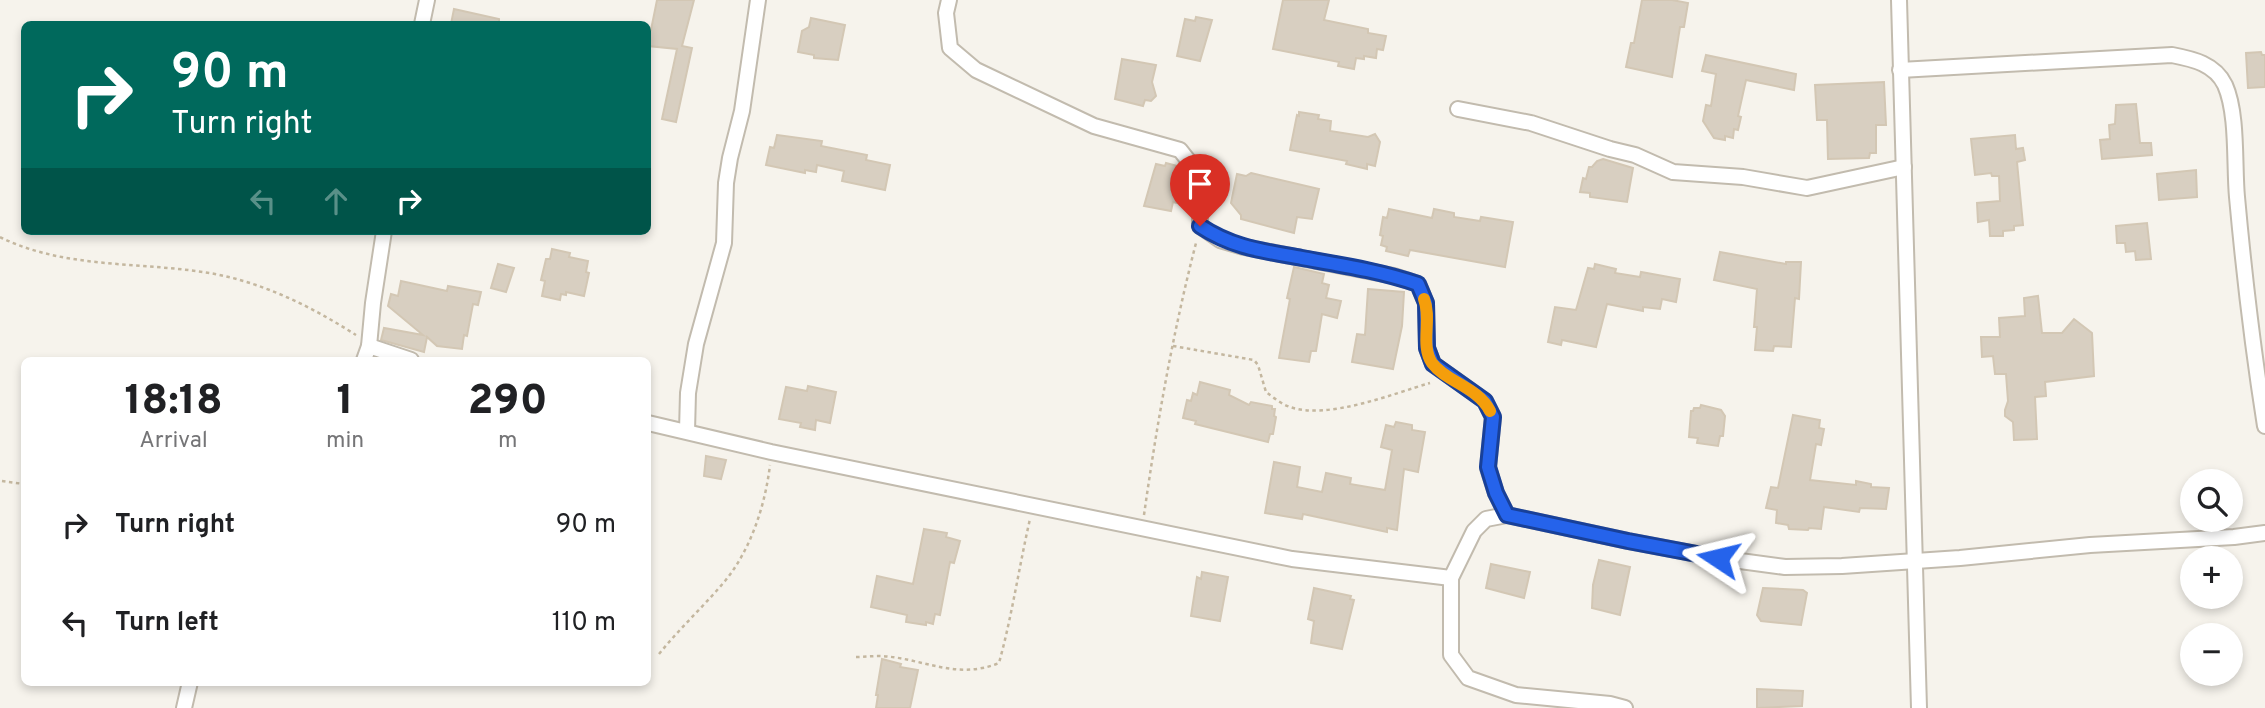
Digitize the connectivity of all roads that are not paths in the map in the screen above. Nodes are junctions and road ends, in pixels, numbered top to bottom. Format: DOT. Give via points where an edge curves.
graph roads {
  1 [pos="427,0"];
  2 [pos="758,0"];
  3 [pos="949,0"];
  4 [pos="1899,0"];
  5 [pos="423,21"];
  6 [pos="1900,70"];
  7 [pos="1458,109"];
  8 [pos="1904,167"];
  9 [pos="383,235"];
  10 [pos="369,346"];
  11 [pos="365,357"];
  12 [pos="402,357"];
  13 [pos="651,424"];
  14 [pos="2265,426"];
  15 [pos="687,431"];
  16 [pos="1507,515"];
  17 [pos="2265,533"];
  18 [pos="1916,560"];
  19 [pos="1451,578"];
  20 [pos="189,686"];
  21 [pos="184,708"];
  22 [pos="1625,708"];
  23 [pos="1919,708"];
  1 -- 5 [label="street"];
  2 -- 15 [label="street" via="726,183 724,243 696,344"];
  3 -- 16 [label="street" via="950,48 976,70 1094,126 1180,150 1191,163 1200,188 1200,226 1220,240 1418,284 1426,303 1427,348 1433,364 1485,401 1493,417 1488,467"];
  4 -- 6 [label="street"];
  6 -- 8 [label="street"];
  6 -- 14 [label="street" via="2172,55 2200,61 2219,75 2226,87 2233,126"];
  7 -- 8 [label="street" via="1531,123 1635,155 1673,172 1807,188"];
  8 -- 18 [label="street"];
  9 -- 10 [label="street"];
  10 -- 11 [label="street"];
  10 -- 12 [label="street"];
  13 -- 15 [label="street"];
  15 -- 19 [label="street" via="1292,559"];
  16 -- 18 [label="street" via="1785,567"];
  16 -- 19 [label="street" via="1486,519 1474,531"];
  17 -- 18 [label="street"];
  18 -- 23 [label="street"];
  19 -- 22 [label="street" via="1451,655 1468,678 1516,695"];
  20 -- 21 [label="street"];
}
